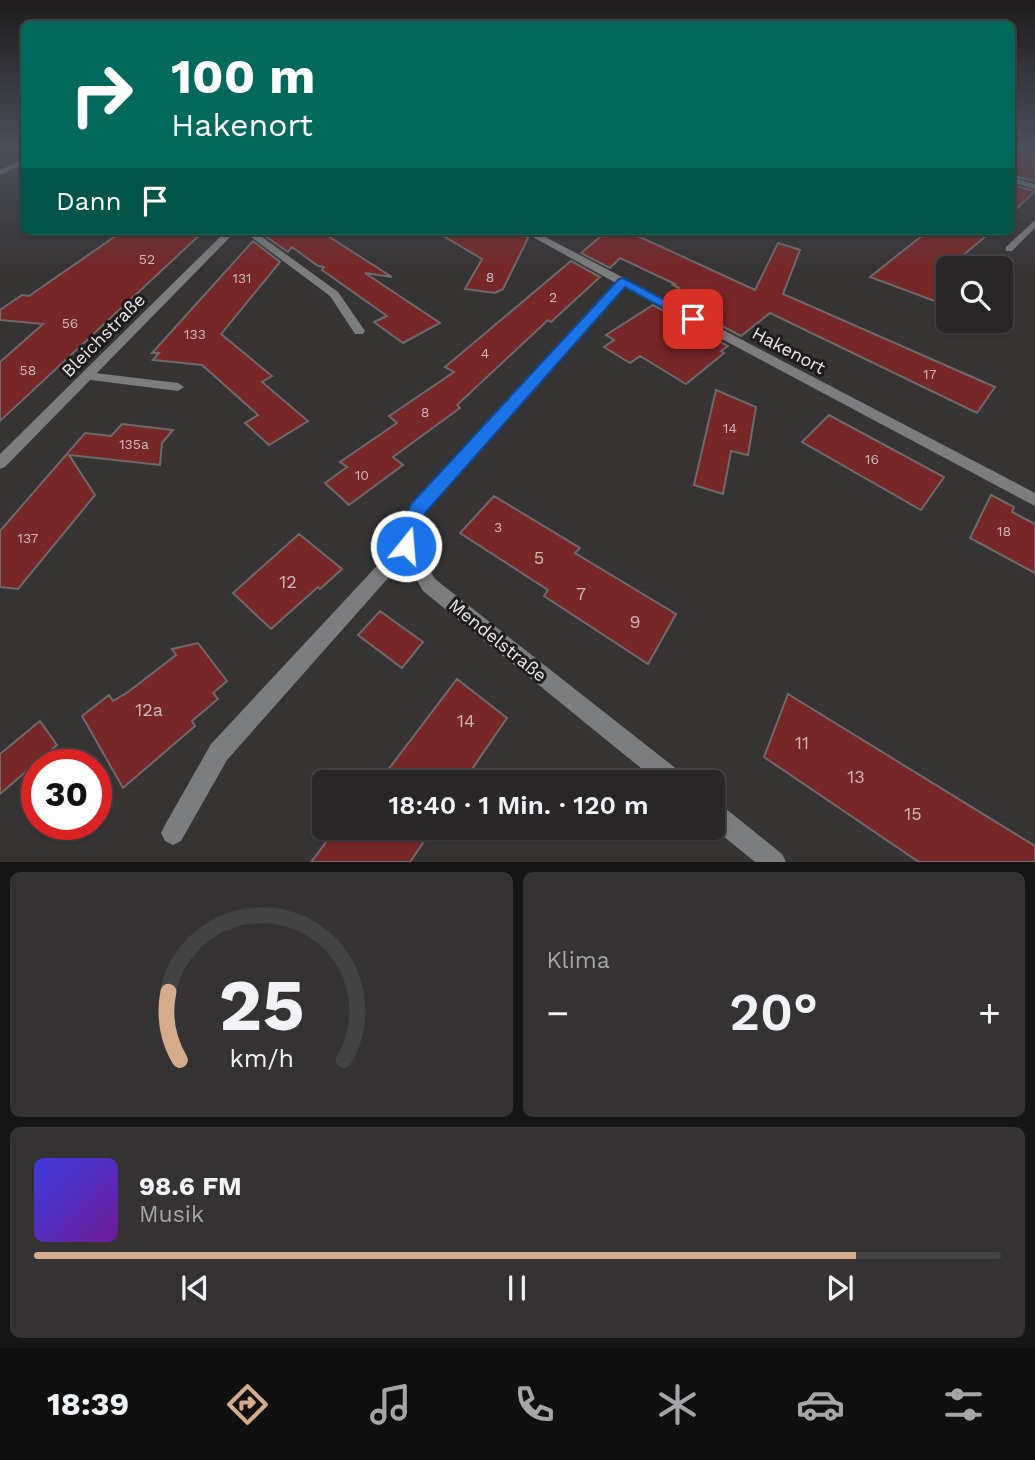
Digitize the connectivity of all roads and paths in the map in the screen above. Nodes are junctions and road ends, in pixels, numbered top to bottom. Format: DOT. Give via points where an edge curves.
graph roads {
  1 [pos="1035,223"];
  2 [pos="227,235"];
  3 [pos="253,235"];
  4 [pos="535,235"];
  5 [pos="1009,249"];
  6 [pos="623,282"];
  7 [pos="359,331"];
  8 [pos="87,376"];
  9 [pos="178,387"];
  10 [pos="0,463"];
  11 [pos="1035,500"];
  12 [pos="406,546"];
  13 [pos="660,770"];
  14 [pos="725,822"];
  15 [pos="173,834"];
  16 [pos="774,862"];
  1 -- 5 [label="street"];
  2 -- 8 [label="street, Bleichstraße"];
  3 -- 7 [label="street" via="334,294"];
  4 -- 6 [label="street, Hakenort"];
  6 -- 11 [label="street, Hakenort"];
  6 -- 12 [label="street" via="417,509"];
  8 -- 9 [label="street"];
  8 -- 10 [label="street, Bleichstraße"];
  12 -- 13 [label="street, Mendelstraße" via="429,584"];
  12 -- 15 [label="street" via="219,752"];
  14 -- 16 [label="street"];
}
